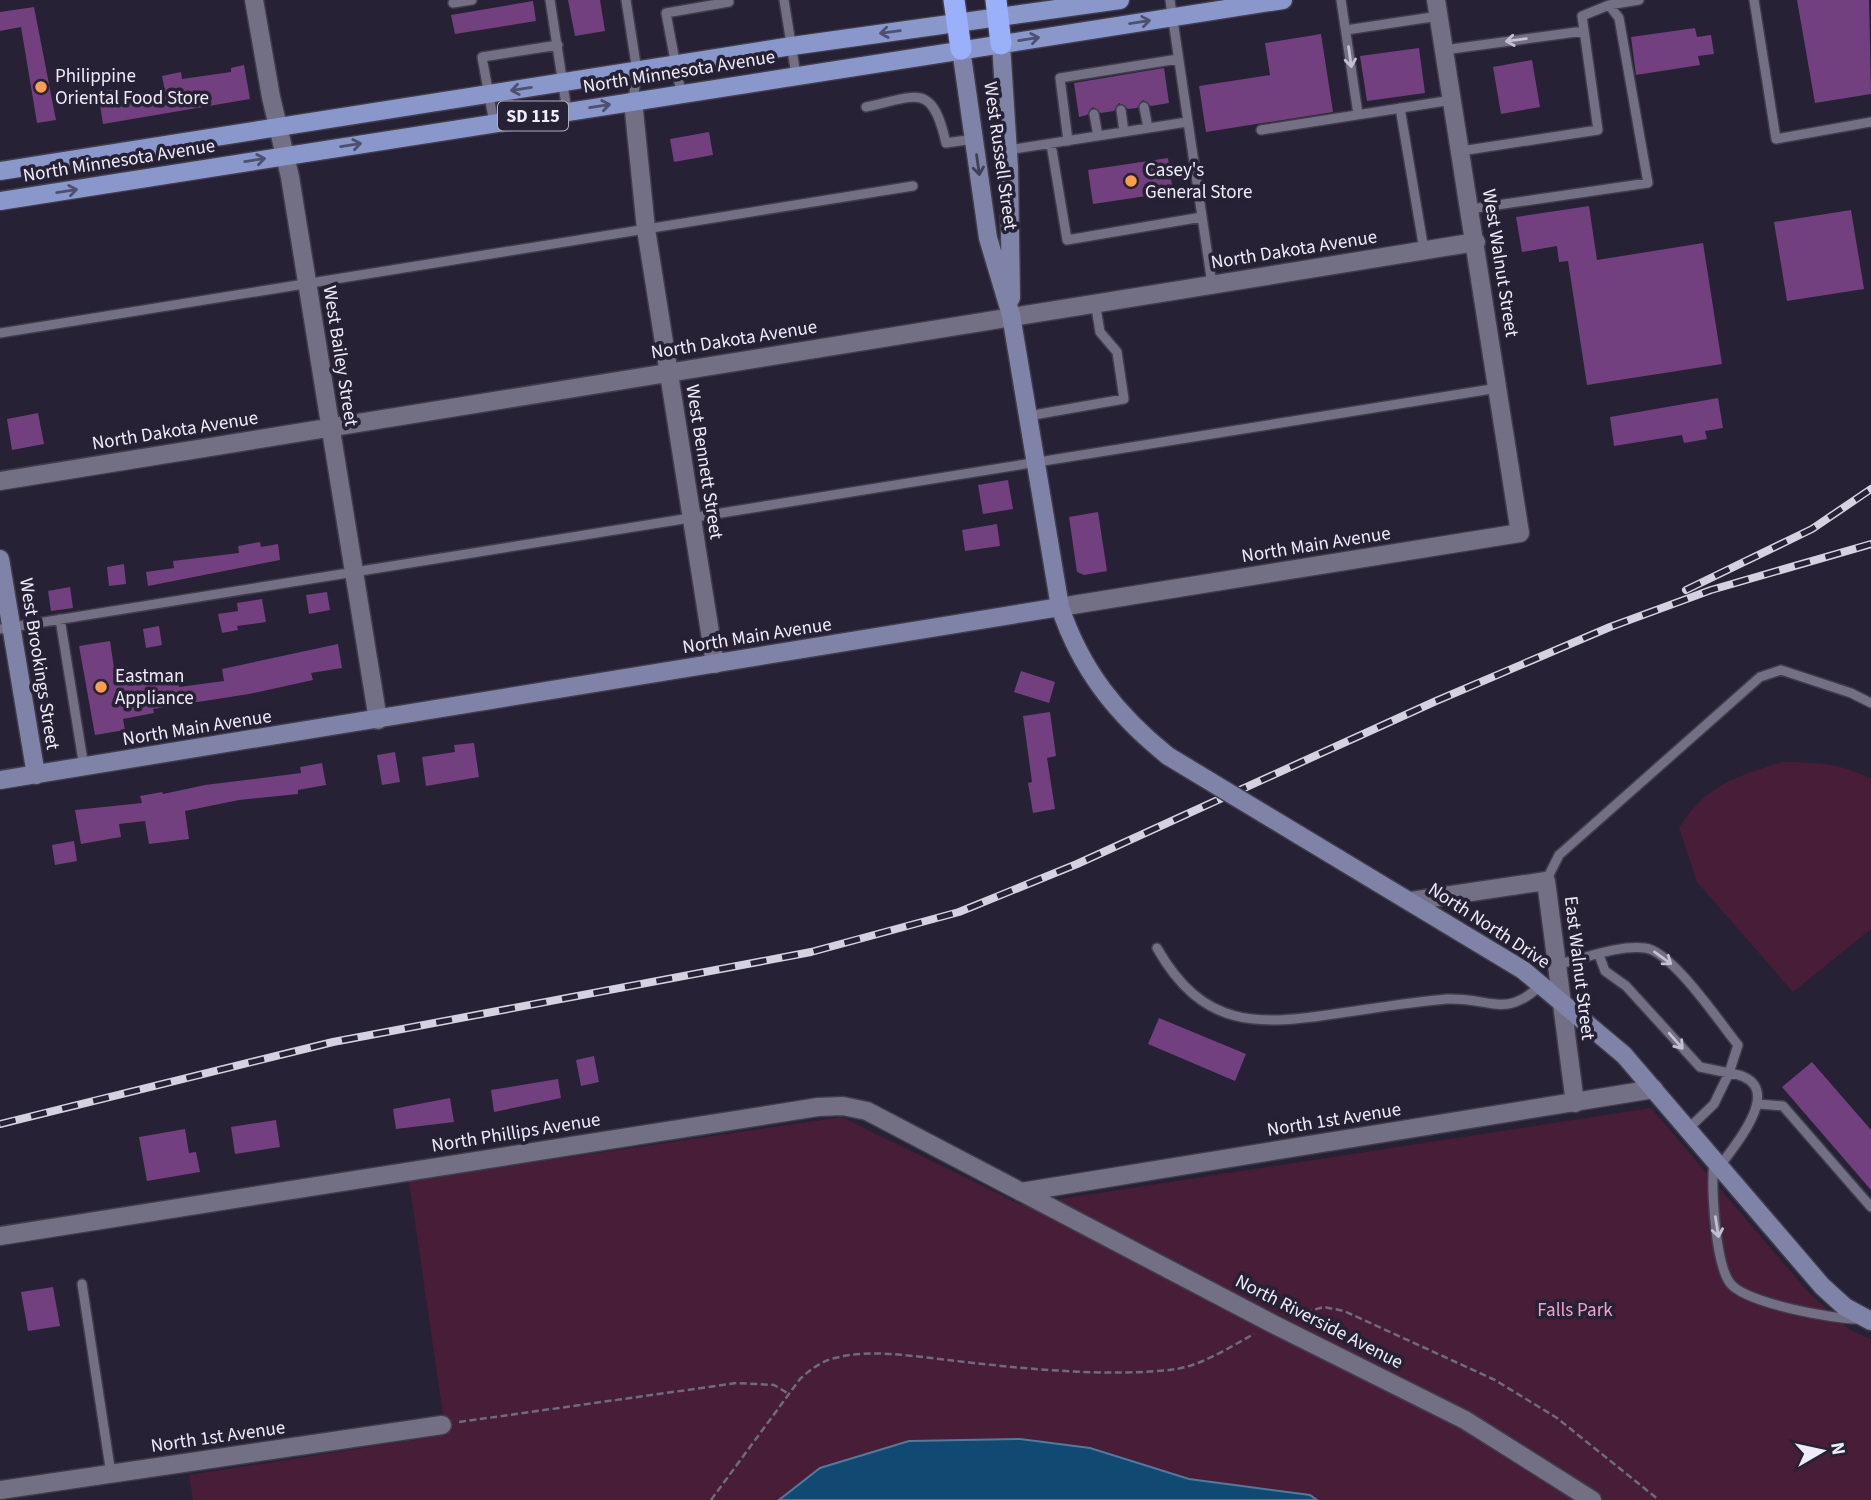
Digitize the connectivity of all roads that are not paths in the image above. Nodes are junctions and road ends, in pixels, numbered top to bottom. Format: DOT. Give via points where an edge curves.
graph roads {
  1 [pos="254,0"];
  2 [pos="472,0"];
  3 [pos="550,0"];
  4 [pos="626,0"];
  5 [pos="784,0"];
  6 [pos="954,0"];
  7 [pos="1120,0"];
  8 [pos="1341,0"];
  9 [pos="1639,0"];
  10 [pos="1754,0"];
  11 [pos="1272,1"];
  12 [pos="729,2"];
  13 [pos="453,3"];
  14 [pos="1609,5"];
  15 [pos="1171,8"];
  16 [pos="1437,8"];
  17 [pos="998,9"];
  18 [pos="957,22"];
  19 [pos="1346,30"];
  20 [pos="1584,31"];
  21 [pos="1001,44"];
  22 [pos="558,45"];
  23 [pos="792,46"];
  24 [pos="961,49"];
  25 [pos="1444,50"];
  26 [pos="1178,60"];
  27 [pos="676,65"];
  28 [pos="637,71"];
  29 [pos="796,75"];
  30 [pos="564,82"];
  31 [pos="681,93"];
  32 [pos="489,94"];
  33 [pos="1452,100"];
  34 [pos="633,101"];
  35 [pos="866,107"];
  36 [pos="1144,107"];
  37 [pos="1400,108"];
  38 [pos="1121,110"];
  39 [pos="567,111"];
  40 [pos="1094,114"];
  41 [pos="1359,114"];
  42 [pos="494,122"];
  43 [pos="1188,122"];
  44 [pos="1871,122"];
  45 [pos="277,128"];
  46 [pos="1148,128"];
  47 [pos="1261,130"];
  48 [pos="1124,132"];
  49 [pos="1098,136"];
  50 [pos="974,139"];
  51 [pos="1068,141"];
  52 [pos="1051,144"];
  53 [pos="1008,150"];
  54 [pos="1461,150"];
  55 [pos="283,155"];
  56 [pos="0,171"];
  57 [pos="913,186"];
  58 [pos="0,201"];
  59 [pos="1470,209"];
  60 [pos="1202,217"];
  61 [pos="646,229"];
  62 [pos="1476,242"];
  63 [pos="1424,250"];
  64 [pos="307,284"];
  65 [pos="1212,284"];
  66 [pos="1095,302"];
  67 [pos="1011,316"];
  68 [pos="0,333"];
  69 [pos="668,372"];
  70 [pos="1498,388"];
  71 [pos="1028,416"];
  72 [pos="331,426"];
  73 [pos="1034,463"];
  74 [pos="0,481"];
  75 [pos="691,517"];
  76 [pos="1520,533"];
  77 [pos="0,559"];
  78 [pos="353,573"];
  79 [pos="1059,607"];
  80 [pos="60,619"];
  81 [pos="6,628"];
  82 [pos="715,664"];
  83 [pos="1871,703"];
  84 [pos="378,720"];
  85 [pos="84,767"];
  86 [pos="36,775"];
  87 [pos="0,780"];
  88 [pos="1546,881"];
  89 [pos="1411,901"];
  90 [pos="1157,948"];
  91 [pos="1598,955"];
  92 [pos="1559,964"];
  93 [pos="1542,984"];
  94 [pos="1562,1002"];
  95 [pos="1729,1073"];
  96 [pos="1654,1089"];
  97 [pos="1574,1103"];
  98 [pos="1758,1104"];
  99 [pos="1688,1129"];
  100 [pos="1717,1163"];
  101 [pos="1021,1192"];
  102 [pos="1871,1207"];
  103 [pos="0,1236"];
  104 [pos="82,1284"];
  105 [pos="1869,1320"];
  106 [pos="442,1425"];
  107 [pos="111,1474"];
  108 [pos="0,1490"];
  109 [pos="1592,1500"];
  1 -- 45 [label="street, West Bailey Street"];
  2 -- 13 [label="lane"];
  3 -- 22 [label="lane"];
  4 -- 28 [label="lane"];
  5 -- 23 [label="lane"];
  6 -- 18 [label="highway, West Russell Street"];
  7 -- 17 [label="main road, North Minnesota Avenue / SD 115"];
  8 -- 19 [label="lane"];
  9 -- 14 [label="lane"];
  10 -- 44 [label="lane" via="1776,139"];
  11 -- 15 [label="main road, North Minnesota Avenue / SD 115"];
  12 -- 27 [label="lane" via="666,13"];
  14 -- 20 [label="lane" via="1581,16"];
  14 -- 59 [label="lane" via="1619,18 1648,183"];
  21 -- 15 [label="main road, North Minnesota Avenue / SD 115, one-way"];
  15 -- 26 [label="lane"];
  16 -- 19 [label="lane"];
  16 -- 25 [label="street, West Walnut Street"];
  17 -- 18 [label="main road, North Minnesota Avenue / SD 115"];
  17 -- 21 [label="highway, West Russell Street"];
  18 -- 23 [label="main road, North Minnesota Avenue / SD 115, one-way"];
  18 -- 24 [label="highway, West Russell Street"];
  19 -- 41 [label="lane, one-way"];
  20 -- 25 [label="lane, one-way"];
  20 -- 54 [label="lane" via="1598,130"];
  21 -- 24 [label="main road, North Minnesota Avenue / SD 115"];
  21 -- 53 [label="main road, West Russell Street"];
  22 -- 30 [label="lane"];
  22 -- 32 [label="lane" via="482,57"];
  23 -- 27 [label="main road, North Minnesota Avenue / SD 115"];
  23 -- 29 [label="lane"];
  24 -- 29 [label="main road, North Minnesota Avenue / SD 115"];
  24 -- 50 [label="main road, West Russell Street"];
  25 -- 33 [label="street, West Walnut Street"];
  26 -- 43 [label="lane"];
  26 -- 51 [label="lane" via="1060,78"];
  27 -- 28 [label="main road, North Minnesota Avenue / SD 115"];
  27 -- 31 [label="lane"];
  28 -- 30 [label="main road, North Minnesota Avenue / SD 115"];
  28 -- 34 [label="lane"];
  29 -- 31 [label="main road, North Minnesota Avenue / SD 115"];
  30 -- 32 [label="main road, North Minnesota Avenue / SD 115, one-way"];
  30 -- 39 [label="lane"];
  31 -- 34 [label="main road, North Minnesota Avenue / SD 115"];
  32 -- 42 [label="lane"];
  32 -- 45 [label="main road, North Minnesota Avenue / SD 115"];
  33 -- 37 [label="lane"];
  33 -- 54 [label="street, West Walnut Street"];
  39 -- 34 [label="main road, North Minnesota Avenue / SD 115, one-way"];
  34 -- 61 [label="street, West Bennett Street"];
  35 -- 50 [label="lane" via="919,96 931,101 946,143"];
  36 -- 46 [label="lane"];
  37 -- 41 [label="lane"];
  37 -- 63 [label="lane"];
  38 -- 48 [label="lane"];
  39 -- 42 [label="main road, North Minnesota Avenue / SD 115"];
  40 -- 49 [label="lane"];
  41 -- 47 [label="lane"];
  55 -- 42 [label="main road, North Minnesota Avenue / SD 115, one-way"];
  43 -- 46 [label="lane"];
  43 -- 60 [label="lane"];
  45 -- 55 [label="street, West Bailey Street"];
  45 -- 56 [label="main road, North Minnesota Avenue / SD 115"];
  46 -- 48 [label="lane"];
  48 -- 49 [label="lane"];
  49 -- 51 [label="lane"];
  50 -- 67 [label="main road, West Russell Street, one-way" via="988,238"];
  51 -- 52 [label="lane"];
  52 -- 53 [label="lane"];
  52 -- 60 [label="lane" via="1067,240"];
  53 -- 67 [label="main road, West Russell Street"];
  54 -- 59 [label="street, West Walnut Street"];
  58 -- 55 [label="main road, North Minnesota Avenue / SD 115, one-way"];
  55 -- 64 [label="street, West Bailey Street"];
  57 -- 61 [label="lane"];
  59 -- 62 [label="street, West Walnut Street"];
  60 -- 65 [label="lane"];
  61 -- 64 [label="lane"];
  61 -- 69 [label="street, West Bennett Street"];
  62 -- 63 [label="street, North Dakota Avenue"];
  62 -- 70 [label="street, West Walnut Street"];
  63 -- 65 [label="street, North Dakota Avenue"];
  64 -- 68 [label="lane"];
  64 -- 72 [label="street, West Bailey Street"];
  65 -- 66 [label="street, North Dakota Avenue"];
  66 -- 67 [label="street, North Dakota Avenue"];
  66 -- 71 [label="lane" via="1100,332 1117,352 1124,399"];
  67 -- 69 [label="street, North Dakota Avenue"];
  67 -- 71 [label="main road, West Russell Street"];
  69 -- 72 [label="street, North Dakota Avenue"];
  69 -- 75 [label="street, West Bennett Street"];
  70 -- 73 [label="lane"];
  70 -- 76 [label="street, West Walnut Street"];
  71 -- 73 [label="main road, West Russell Street"];
  72 -- 74 [label="street, North Dakota Avenue"];
  72 -- 78 [label="street, West Bailey Street"];
  73 -- 75 [label="lane"];
  73 -- 79 [label="main road, West Russell Street"];
  75 -- 78 [label="lane"];
  75 -- 82 [label="street, West Bennett Street"];
  76 -- 79 [label="street, North Main Avenue"];
  77 -- 81 [label="main road, West Brookings Street"];
  78 -- 80 [label="lane"];
  78 -- 84 [label="street, West Bailey Street"];
  79 -- 82 [label="main road, North Main Avenue"];
  79 -- 89 [label="main road, North North Drive, bridge" via="1069,636 1100,689 1136,730 1168,756"];
  80 -- 81 [label="lane"];
  80 -- 85 [label="lane"];
  81 -- 86 [label="main road, West Brookings Street"];
  82 -- 84 [label="main road, North Main Avenue"];
  83 -- 88 [label="lane" via="1781,670 1760,677 1559,855"];
  84 -- 85 [label="main road, North Main Avenue"];
  85 -- 86 [label="main road, North Main Avenue"];
  86 -- 87 [label="main road, North Main Avenue"];
  88 -- 89 [label="street"];
  88 -- 92 [label="street, East Walnut Street"];
  89 -- 93 [label="main road, North North Drive"];
  90 -- 93 [label="lane" via="1186,989 1203,1003 1236,1017 1275,1022 1447,999 1514,1005"];
  91 -- 92 [label="lane"];
  91 -- 95 [label="lane, one-way" via="1605,971 1626,986 1700,1067"];
  91 -- 95 [label="lane, one-way" via="1646,948 1666,958 1738,1045"];
  92 -- 94 [label="street, East Walnut Street"];
  93 -- 94 [label="main road, North North Drive"];
  94 -- 96 [label="main road, North North Drive" via="1625,1055"];
  94 -- 97 [label="street, East Walnut Street"];
  95 -- 98 [label="lane" via="1743,1075 1753,1085"];
  95 -- 99 [label="lane" via="1714,1104"];
  96 -- 97 [label="street, North 1st Avenue"];
  96 -- 99 [label="main road, North North Drive"];
  97 -- 101 [label="street, North 1st Avenue"];
  98 -- 100 [label="lane" via="1755,1115"];
  98 -- 102 [label="lane" via="1783,1106"];
  99 -- 100 [label="main road, North North Drive"];
  100 -- 105 [label="main road, North North Drive" via="1822,1286"];
  100 -- 105 [label="lane, one-way" via="1711,1182 1723,1266 1731,1285 1800,1310"];
  101 -- 103 [label="street, North Phillips Avenue" via="867,1111 818,1107"];
  101 -- 109 [label="street, North Riverside Avenue" via="1465,1420"];
  104 -- 107 [label="lane"];
  106 -- 107 [label="street, North 1st Avenue"];
  107 -- 108 [label="street, North 1st Avenue"];
}
